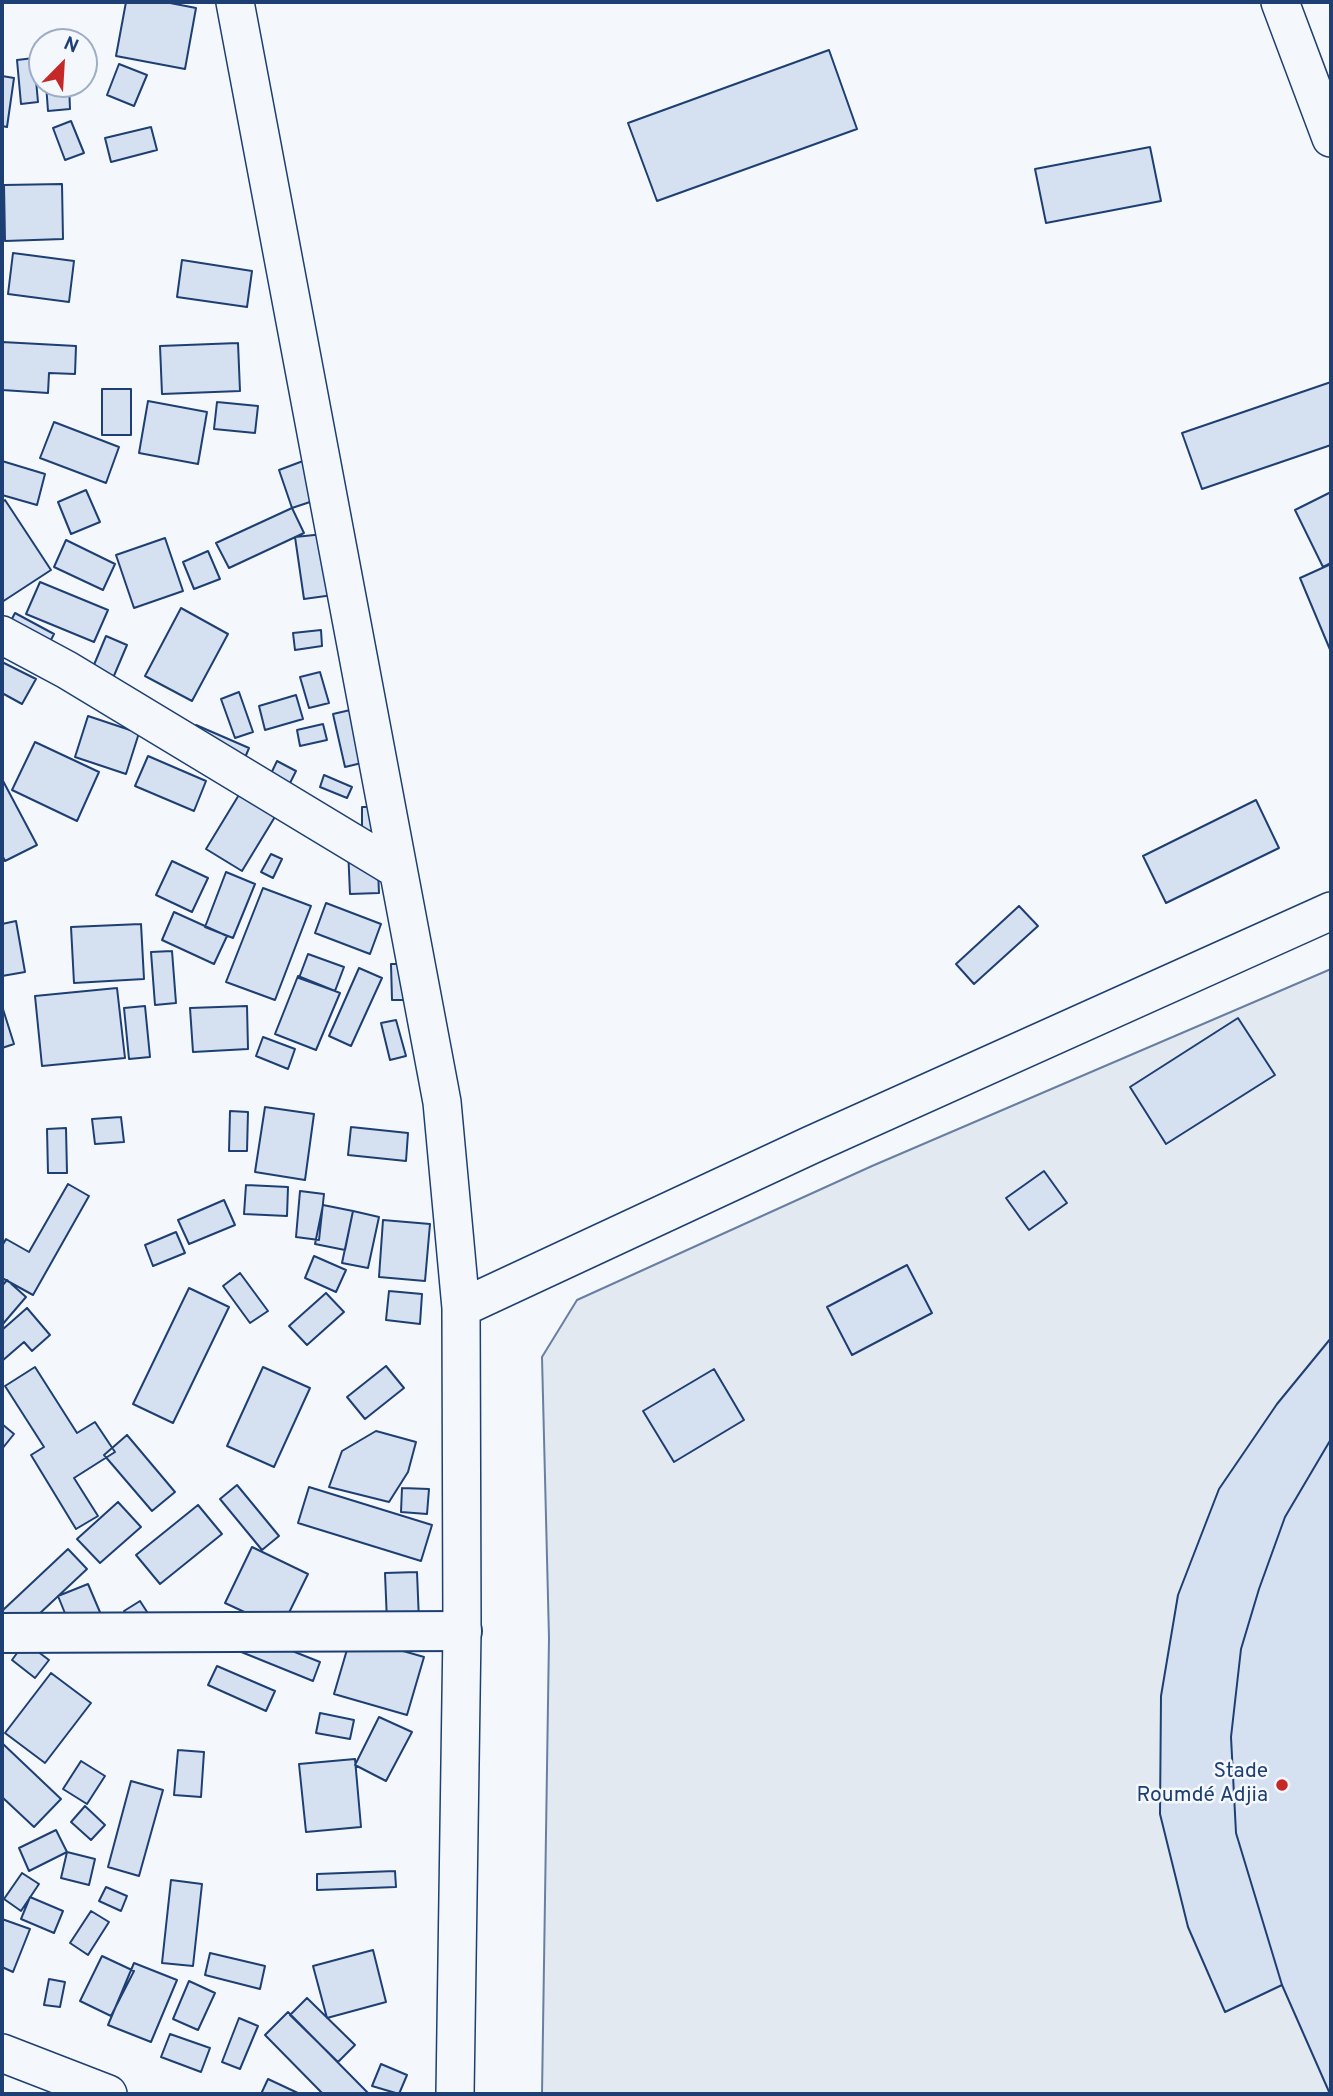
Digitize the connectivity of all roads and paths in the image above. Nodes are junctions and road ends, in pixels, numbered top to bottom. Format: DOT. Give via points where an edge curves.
graph roads {
  1 [pos="235,2"];
  2 [pos="1280,2"];
  3 [pos="1331,138"];
  4 [pos="2,635"];
  5 [pos="398,870"];
  6 [pos="1331,911"];
  7 [pos="461,1308"];
  8 [pos="462,1631"];
  9 [pos="2,1633"];
  10 [pos="2,2053"];
  11 [pos="108,2094"];
  12 [pos="455,2094"];
  1 -- 5 [label="street"];
  2 -- 3 [label="street"];
  4 -- 5 [label="street"];
  5 -- 7 [label="street" via="442,1102"];
  6 -- 7 [label="street" via="811,1144"];
  7 -- 8 [label="street"];
  8 -- 9 [label="street"];
  8 -- 12 [label="street"];
  10 -- 11 [label="street"];
}
